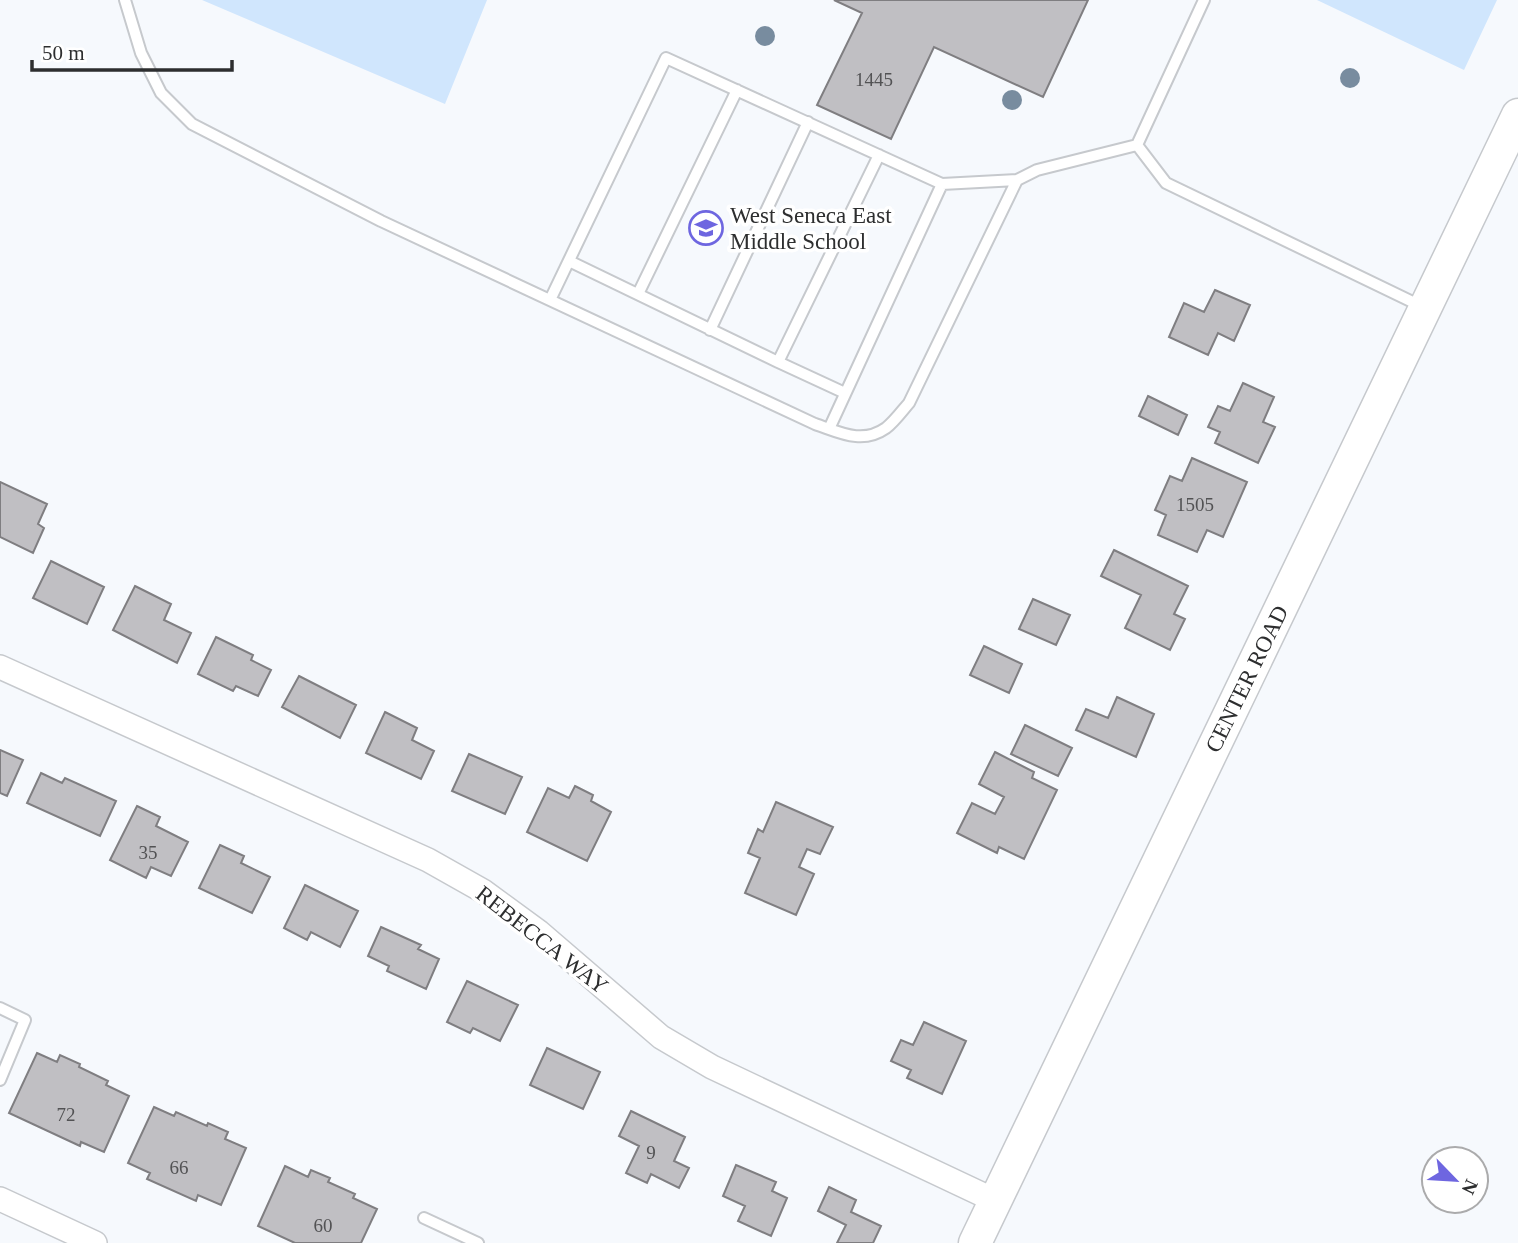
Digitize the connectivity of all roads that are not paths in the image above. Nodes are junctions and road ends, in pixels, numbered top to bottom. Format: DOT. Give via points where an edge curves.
graph roads {
  1 [pos="125,0"];
  2 [pos="1204,0"];
  3 [pos="737,90"];
  4 [pos="1518,115"];
  5 [pos="808,122"];
  6 [pos="1137,145"];
  7 [pos="879,155"];
  8 [pos="1017,180"];
  9 [pos="942,184"];
  10 [pos="569,261"];
  11 [pos="638,295"];
  12 [pos="550,300"];
  13 [pos="1425,308"];
  14 [pos="710,330"];
  15 [pos="778,362"];
  16 [pos="845,393"];
  17 [pos="829,429"];
  18 [pos="0,667"];
  19 [pos="0,1008"];
  20 [pos="0,1080"];
  21 [pos="0,1199"];
  22 [pos="996,1201"];
  23 [pos="424,1218"];
  24 [pos="96,1243"];
  25 [pos="478,1243"];
  26 [pos="975,1243"];
  1 -- 12 [label="lane" via="141,53 161,93 192,124 381,221"];
  2 -- 6 [label="lane"];
  3 -- 5 [label="lane"];
  3 -- 10 [label="lane" via="666,58"];
  3 -- 11 [label="lane"];
  4 -- 13 [label="main road, CENTER ROAD"];
  5 -- 7 [label="lane"];
  5 -- 14 [label="lane"];
  6 -- 8 [label="lane" via="1037,170"];
  6 -- 13 [label="lane" via="1166,183"];
  7 -- 9 [label="lane"];
  7 -- 15 [label="lane"];
  8 -- 9 [label="lane"];
  8 -- 17 [label="lane" via="909,402 887,427 871,436"];
  9 -- 16 [label="lane"];
  10 -- 11 [label="lane"];
  10 -- 12 [label="lane"];
  11 -- 14 [label="lane"];
  12 -- 17 [label="lane"];
  13 -- 22 [label="main road, CENTER ROAD"];
  14 -- 15 [label="lane"];
  15 -- 16 [label="lane"];
  16 -- 17 [label="lane"];
  18 -- 22 [label="street, REBECCA WAY" via="428,860 483,891 539,932 662,1037 702,1061"];
  19 -- 20 [label="lane" via="25,1020"];
  21 -- 24 [label="street"];
  22 -- 26 [label="main road, CENTER ROAD"];
  23 -- 25 [label="lane"];
}
